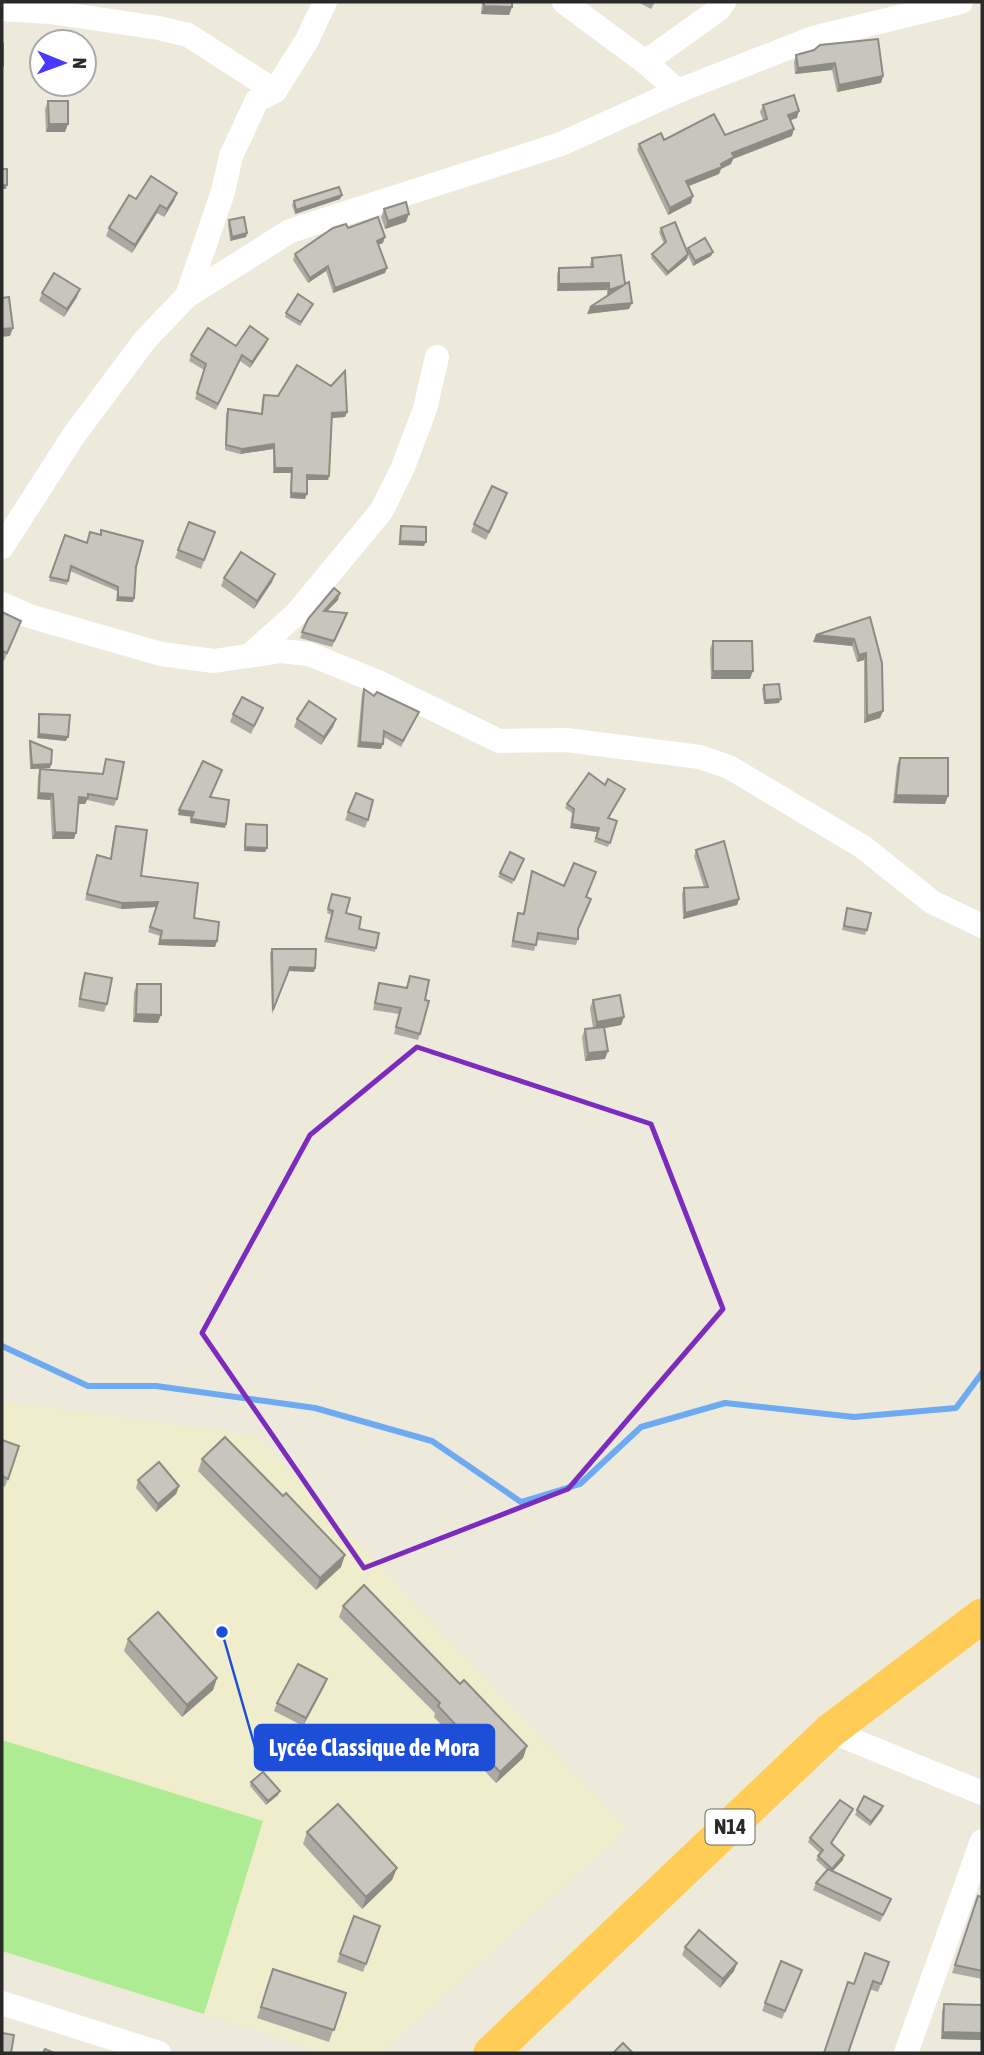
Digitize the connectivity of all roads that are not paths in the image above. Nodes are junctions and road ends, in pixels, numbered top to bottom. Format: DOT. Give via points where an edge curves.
graph roads {
  1 [pos="325,2"];
  2 [pos="564,2"];
  3 [pos="724,2"];
  4 [pos="961,2"];
  5 [pos="2,9"];
  6 [pos="645,62"];
  7 [pos="275,91"];
  8 [pos="678,91"];
  9 [pos="187,296"];
  10 [pos="437,357"];
  11 [pos="2,547"];
  12 [pos="2,604"];
  13 [pos="249,656"];
  14 [pos="982,926"];
  15 [pos="982,1616"];
  16 [pos="830,1731"];
  17 [pos="982,1793"];
  18 [pos="982,1841"];
  19 [pos="2,2003"];
  20 [pos="159,2053"];
  21 [pos="491,2053"];
  22 [pos="906,2053"];
  1 -- 7 [label="street"];
  2 -- 6 [label="street"];
  3 -- 6 [label="street"];
  4 -- 8 [label="street" via="813,38"];
  5 -- 7 [label="street" via="50,12 188,35"];
  6 -- 8 [label="street"];
  7 -- 9 [label="street" via="257,100 231,156"];
  8 -- 9 [label="street" via="561,144 290,231"];
  9 -- 11 [label="street" via="145,340 74,435"];
  10 -- 13 [label="street" via="425,410 382,510 297,613"];
  12 -- 13 [label="street" via="161,654 214,661"];
  13 -- 14 [label="street" via="281,651 309,654 499,741 566,740 700,757 729,767 863,847 932,902"];
  15 -- 16 [label="highway, N14"];
  16 -- 17 [label="street"];
  16 -- 21 [label="highway, N14"];
  18 -- 22 [label="street"];
  19 -- 20 [label="street"];
}
